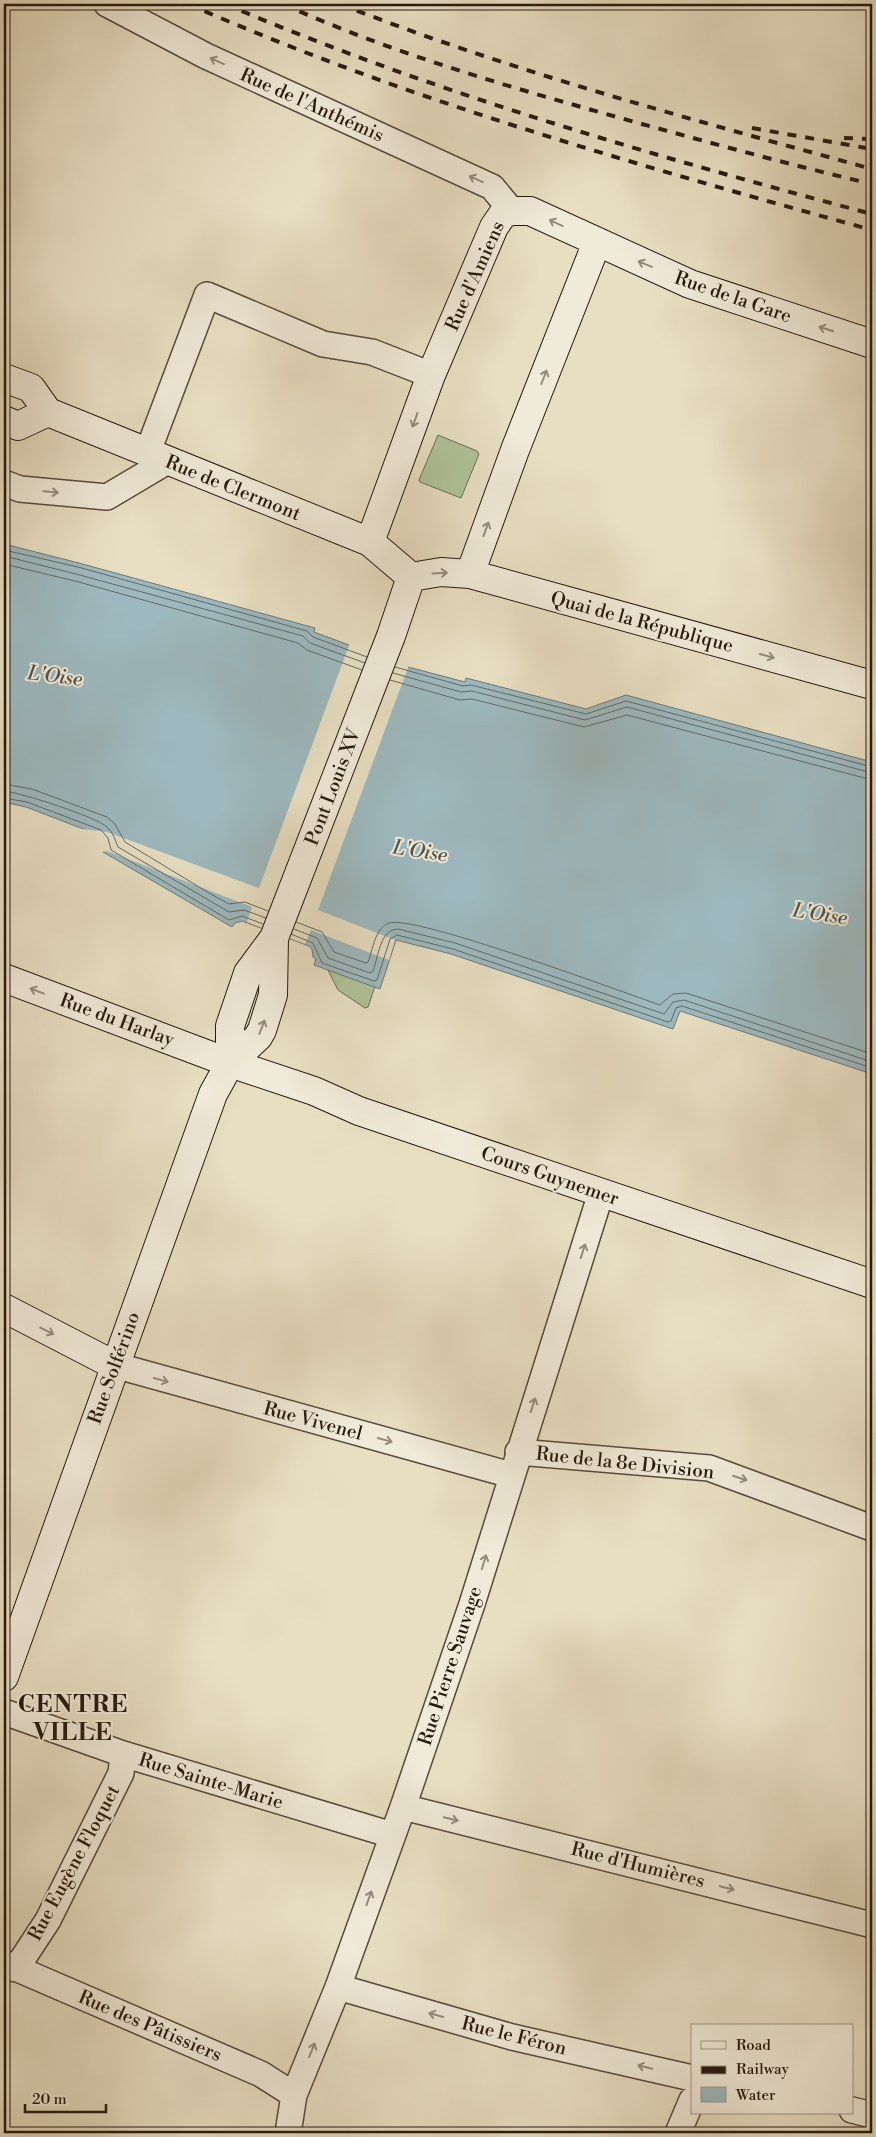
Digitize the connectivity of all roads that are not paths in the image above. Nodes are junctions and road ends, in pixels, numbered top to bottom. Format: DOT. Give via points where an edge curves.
graph roads {
  1 [pos="107,4"];
  2 [pos="512,211"];
  3 [pos="597,242"];
  4 [pos="872,344"];
  5 [pos="431,374"];
  6 [pos="4,378"];
  7 [pos="48,412"];
  8 [pos="4,420"];
  9 [pos="157,458"];
  10 [pos="4,483"];
  11 [pos="370,542"];
  12 [pos="470,574"];
  13 [pos="411,577"];
  14 [pos="872,685"];
  15 [pos="4,978"];
  16 [pos="230,1063"];
  17 [pos="601,1193"];
  18 [pos="872,1284"];
  19 [pos="4,1308"];
  20 [pos="114,1365"];
  21 [pos="515,1463"];
  22 [pos="872,1528"];
  23 [pos="12,1630"];
  24 [pos="5,1670"];
  25 [pos="4,1712"];
  26 [pos="123,1754"];
  27 [pos="403,1807"];
  28 [pos="392,1835"];
  29 [pos="872,1925"];
  30 [pos="10,1966"];
  31 [pos="338,1987"];
  32 [pos="691,2078"];
  33 [pos="294,2095"];
  34 [pos="691,2102"];
  35 [pos="854,2110"];
  36 [pos="872,2115"];
  37 [pos="288,2133"];
  38 [pos="678,2133"];
  2 -- 1 [label="street, Rue de l'Anthémis, one-way" via="492,187 206,56"];
  3 -- 2 [label="main road, Rue d'Amiens, one-way" via="530,211"];
  2 -- 5 [label="main road, Rue d'Amiens" via="503,214 494,227"];
  4 -- 3 [label="main road, Rue de la Gare, one-way" via="690,284"];
  12 -- 3 [label="main road, one-way"];
  5 -- 9 [label="street" via="372,352 323,344 207,295"];
  5 -- 11 [label="main road, Rue d'Amiens, one-way"];
  6 -- 7 [label="main road" via="31,388"];
  7 -- 8 [label="main road" via="18,426"];
  7 -- 9 [label="main road, Rue de Clermont"];
  10 -- 9 [label="street, one-way" via="20,489 107,497"];
  9 -- 11 [label="main road, Rue de Clermont"];
  11 -- 13 [label="main road, Rue de Clermont"];
  13 -- 12 [label="main road, Quai de la République, one-way" via="441,572"];
  12 -- 14 [label="main road, Quai de la République, one-way"];
  13 -- 16 [label="main road, Pont Louis XV" via="392,636 274,938 248,973 230,1026"];
  16 -- 15 [label="main road, Rue du Harlay, one-way"];
  16 -- 17 [label="main road, Cours Guynemer" via="314,1091 359,1111"];
  16 -- 20 [label="main road, Rue Solférino" via="212,1094"];
  17 -- 18 [label="main road, Cours Guynemer"];
  21 -- 17 [label="street, Rue Pierre Sauvage, one-way"];
  19 -- 20 [label="main road, one-way"];
  20 -- 21 [label="street, Rue Vivenel, one-way"];
  20 -- 23 [label="main road, Rue Solférino"];
  21 -- 22 [label="street, Rue de la 8e Division, one-way" via="709,1468"];
  27 -- 21 [label="street, Rue Pierre Sauvage, one-way" via="472,1604"];
  23 -- 24 [label="main road, Rue Solférino"];
  25 -- 26 [label="street, Rue Sainte-Marie"];
  26 -- 28 [label="street, Rue Sainte-Marie"];
  26 -- 30 [label="street, Rue Eugène Floquet" via="117,1782 48,1920"];
  27 -- 28 [label="street, Rue Pierre Sauvage"];
  27 -- 29 [label="street, Rue d'Humières, one-way"];
  31 -- 28 [label="street, Rue Pierre Sauvage, one-way"];
  30 -- 33 [label="street, Rue des Pâtissiers" via="261,2074"];
  32 -- 31 [label="street, Rue le Féron, one-way" via="512,2037"];
  33 -- 31 [label="street, Rue Pierre Sauvage, one-way"];
  33 -- 37 [label="street, Rue Pierre Sauvage"];
  34 -- 38 [label="street"];
  35 -- 36 [label="street"];
}
